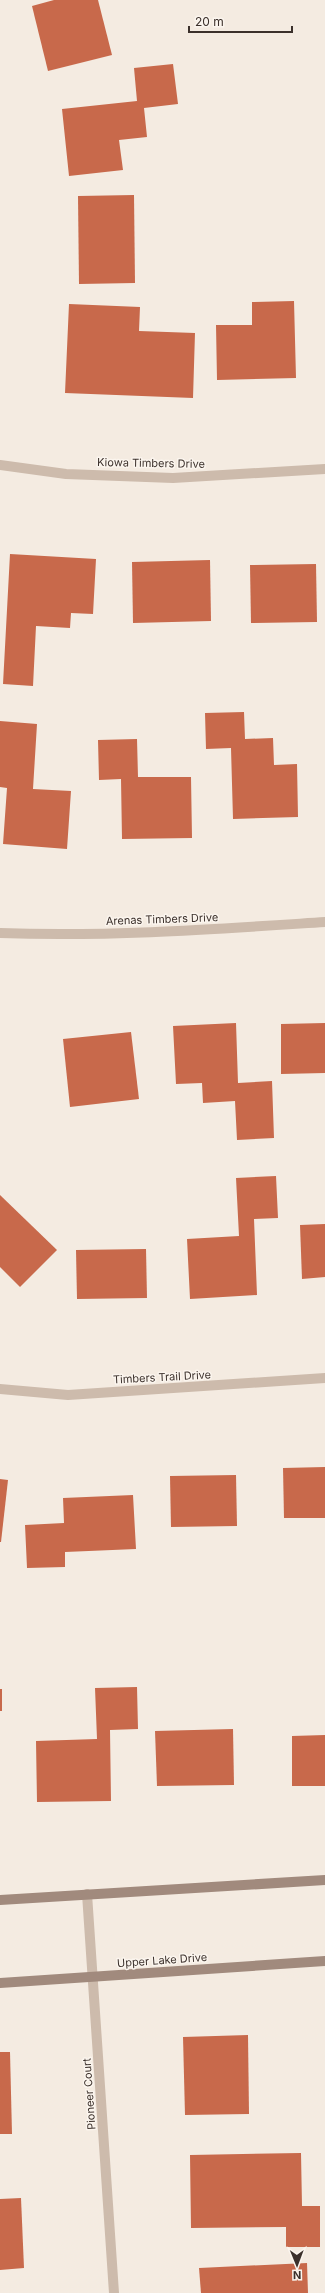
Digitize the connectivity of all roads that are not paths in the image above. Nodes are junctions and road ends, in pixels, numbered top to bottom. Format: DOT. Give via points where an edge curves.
graph roads {
  1 [pos="0,465"];
  2 [pos="325,469"];
  3 [pos="325,922"];
  4 [pos="0,933"];
  5 [pos="325,1378"];
  6 [pos="0,1389"];
  7 [pos="325,1880"];
  8 [pos="87,1894"];
  9 [pos="0,1900"];
  10 [pos="325,1961"];
  11 [pos="93,1976"];
  12 [pos="0,1982"];
  13 [pos="114,2293"];
  1 -- 2 [label="street, Kiowa Timbers Drive" via="66,474 173,478"];
  3 -- 4 [label="street, Arenas Timbers Drive" via="170,932 56,935"];
  5 -- 6 [label="street, Timbers Trail Drive" via="68,1395"];
  7 -- 8 [label="street"];
  8 -- 9 [label="street"];
  8 -- 11 [label="street, Pioneer Court"];
  10 -- 11 [label="street, Upper Lake Drive"];
  11 -- 12 [label="street, Upper Lake Drive"];
  11 -- 13 [label="street, Pioneer Court"];
}
